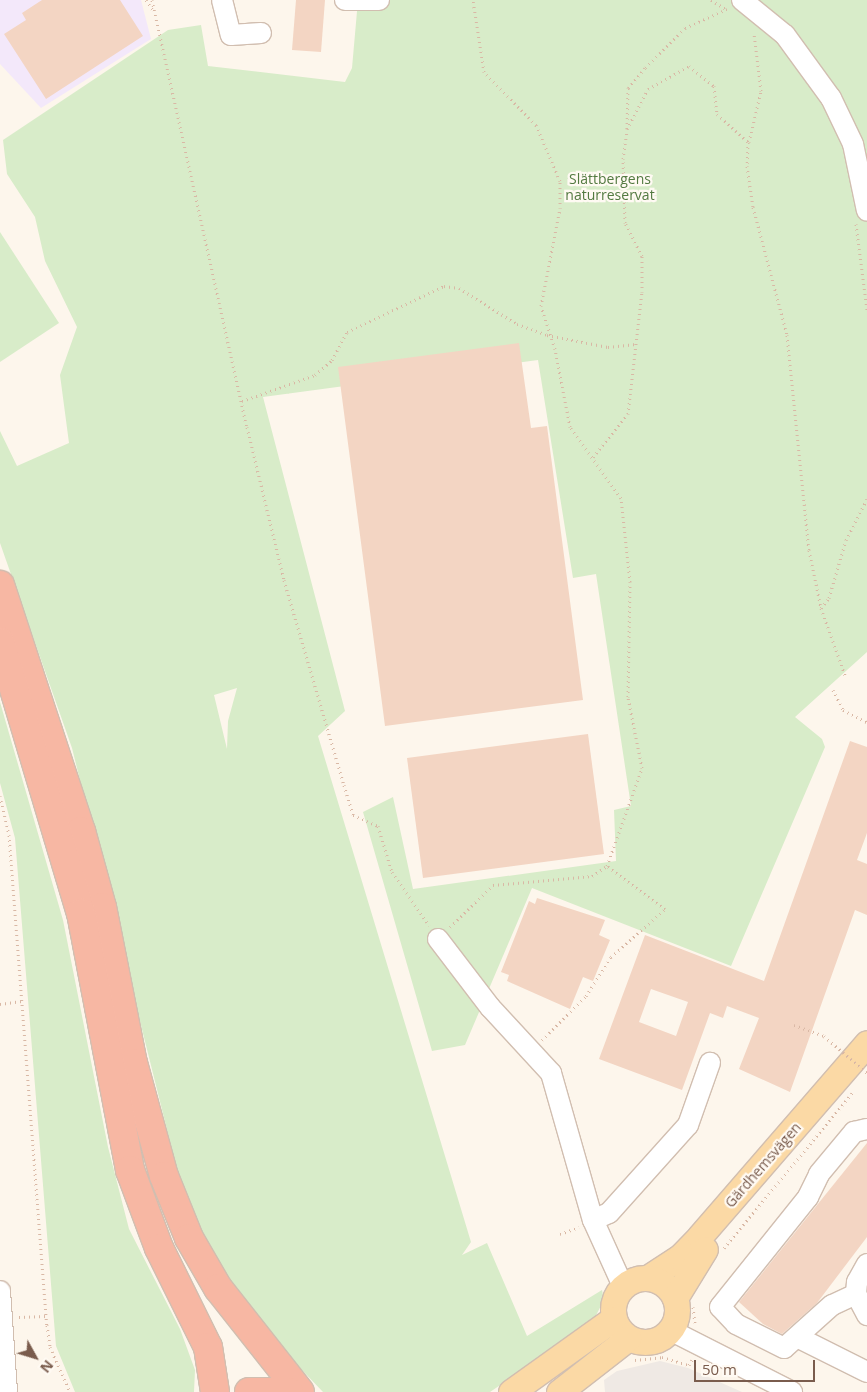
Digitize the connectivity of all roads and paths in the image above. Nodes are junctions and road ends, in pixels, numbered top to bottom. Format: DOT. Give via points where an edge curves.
graph roads {
  1 [pos="146,0"];
  2 [pos="152,0"];
  3 [pos="222,0"];
  4 [pos="345,0"];
  5 [pos="379,0"];
  6 [pos="473,0"];
  7 [pos="711,0"];
  8 [pos="734,8"];
  9 [pos="154,11"];
  10 [pos="761,31"];
  11 [pos="260,33"];
  12 [pos="627,129"];
  13 [pos="748,142"];
  14 [pos="861,214"];
  15 [pos="867,310"];
  16 [pos="547,335"];
  17 [pos="636,344"];
  18 [pos="242,401"];
  19 [pos="593,457"];
  20 [pos="867,499"];
  21 [pos="0,585"];
  22 [pos="821,608"];
  23 [pos="0,642"];
  24 [pos="846,678"];
  25 [pos="832,690"];
  26 [pos="867,722"];
  27 [pos="0,796"];
  28 [pos="607,866"];
  29 [pos="438,939"];
  30 [pos="22,1001"];
  31 [pos="0,1004"];
  32 [pos="794,1024"];
  33 [pos="867,1044"];
  34 [pos="532,1048"];
  35 [pos="710,1063"];
  36 [pos="864,1072"];
  37 [pos="867,1073"];
  38 [pos="867,1129"];
  39 [pos="593,1220"];
  40 [pos="573,1229"];
  41 [pos="560,1234"];
  42 [pos="721,1251"];
  43 [pos="867,1264"];
  44 [pos="649,1277"];
  45 [pos="623,1286"];
  46 [pos="0,1291"];
  47 [pos="856,1294"];
  48 [pos="685,1299"];
  49 [pos="867,1315"];
  50 [pos="46,1316"];
  51 [pos="2,1317"];
  52 [pos="670,1330"];
  53 [pos="797,1337"];
  54 [pos="624,1339"];
  55 [pos="694,1357"];
  56 [pos="867,1372"];
  57 [pos="7,1392"];
  58 [pos="70,1392"];
  59 [pos="215,1392"];
  60 [pos="249,1392"];
  61 [pos="289,1392"];
  62 [pos="300,1392"];
  63 [pos="511,1392"];
  64 [pos="559,1392"];
  65 [pos="792,1392"];
  1 -- 9 [label="path"];
  2 -- 9 [label="path"];
  3 -- 11 [label="street" via="231,35"];
  4 -- 5 [label="street"];
  6 -- 16 [label="path" via="484,72 536,125 560,181 560,208 541,306"];
  7 -- 8 [label="path"];
  8 -- 12 [label="path" via="685,28 644,68 628,88"];
  8 -- 14 [label="street" via="785,34 831,98 853,144"];
  9 -- 18 [label="path"];
  10 -- 13 [label="path" via="754,24 753,50 761,91"];
  12 -- 13 [label="path" via="648,89 689,66 714,86 717,114"];
  12 -- 17 [label="path" via="623,159 625,223 642,256"];
  13 -- 22 [label="path" via="747,166 753,207 786,335 809,550"];
  14 -- 15 [label="path"];
  16 -- 17 [label="path" via="608,347"];
  16 -- 18 [label="path" via="516,324 459,288 444,286 347,332 332,360 315,375"];
  16 -- 19 [label="path" via="555,349 570,428"];
  17 -- 19 [label="path" via="628,414"];
  18 -- 29 [label="path" via="284,580 353,815 378,826 392,872"];
  19 -- 28 [label="path" via="621,498 630,582 628,697 642,768"];
  20 -- 22 [label="path" via="846,540 829,598"];
  21 -- 62 [label="highway" via="81,831 133,1063 164,1176 189,1238 218,1288"];
  22 -- 24 [label="path"];
  23 -- 59 [label="highway" via="32,736 81,914 130,1170 149,1226 208,1347"];
  25 -- 26 [label="path" via="842,710"];
  27 -- 30 [label="path" via="9,835"];
  28 -- 29 [label="path" via="592,876 493,885"];
  28 -- 34 [label="path" via="665,909 611,956 586,996"];
  29 -- 34 [label="street" via="490,1007"];
  30 -- 31 [label="path"];
  30 -- 50 [label="path"];
  32 -- 37 [label="path, bridge" via="824,1036"];
  33 -- 44 [label="main road, Gärdhemsvägen" via="694,1243"];
  34 -- 39 [label="street" via="551,1073"];
  35 -- 39 [label="street" via="688,1125 610,1213"];
  36 -- 42 [label="path"];
  36 -- 48 [label="main road, Gärdhemsvägen" via="691,1266"];
  38 -- 53 [label="street" via="854,1132 819,1174 808,1197 721,1301 720,1307 736,1324 784,1348"];
  39 -- 45 [label="street"];
  40 -- 41 [label="path"];
  43 -- 47 [label="street" via="857,1282"];
  44 -- 45 [label="main road, Gärdhemsvägen"];
  44 -- 48 [label="main road"];
  45 -- 54 [label="main road" via="615,1295"];
  46 -- 51 [label="street"];
  47 -- 49 [label="street"];
  47 -- 53 [label="street" via="832,1305"];
  48 -- 52 [label="main road, Gärdhemsvägen"];
  48 -- 55 [label="path"];
  50 -- 51 [label="path"];
  50 -- 58 [label="path" via="50,1347"];
  51 -- 57 [label="street"];
  52 -- 54 [label="main road" via="650,1342"];
  52 -- 55 [label="street"];
  53 -- 56 [label="street"];
  54 -- 55 [label="path" via="652,1356"];
  54 -- 63 [label="main road"];
  54 -- 64 [label="main road"];
  55 -- 65 [label="street"];
  60 -- 61 [label="highway"];
}
